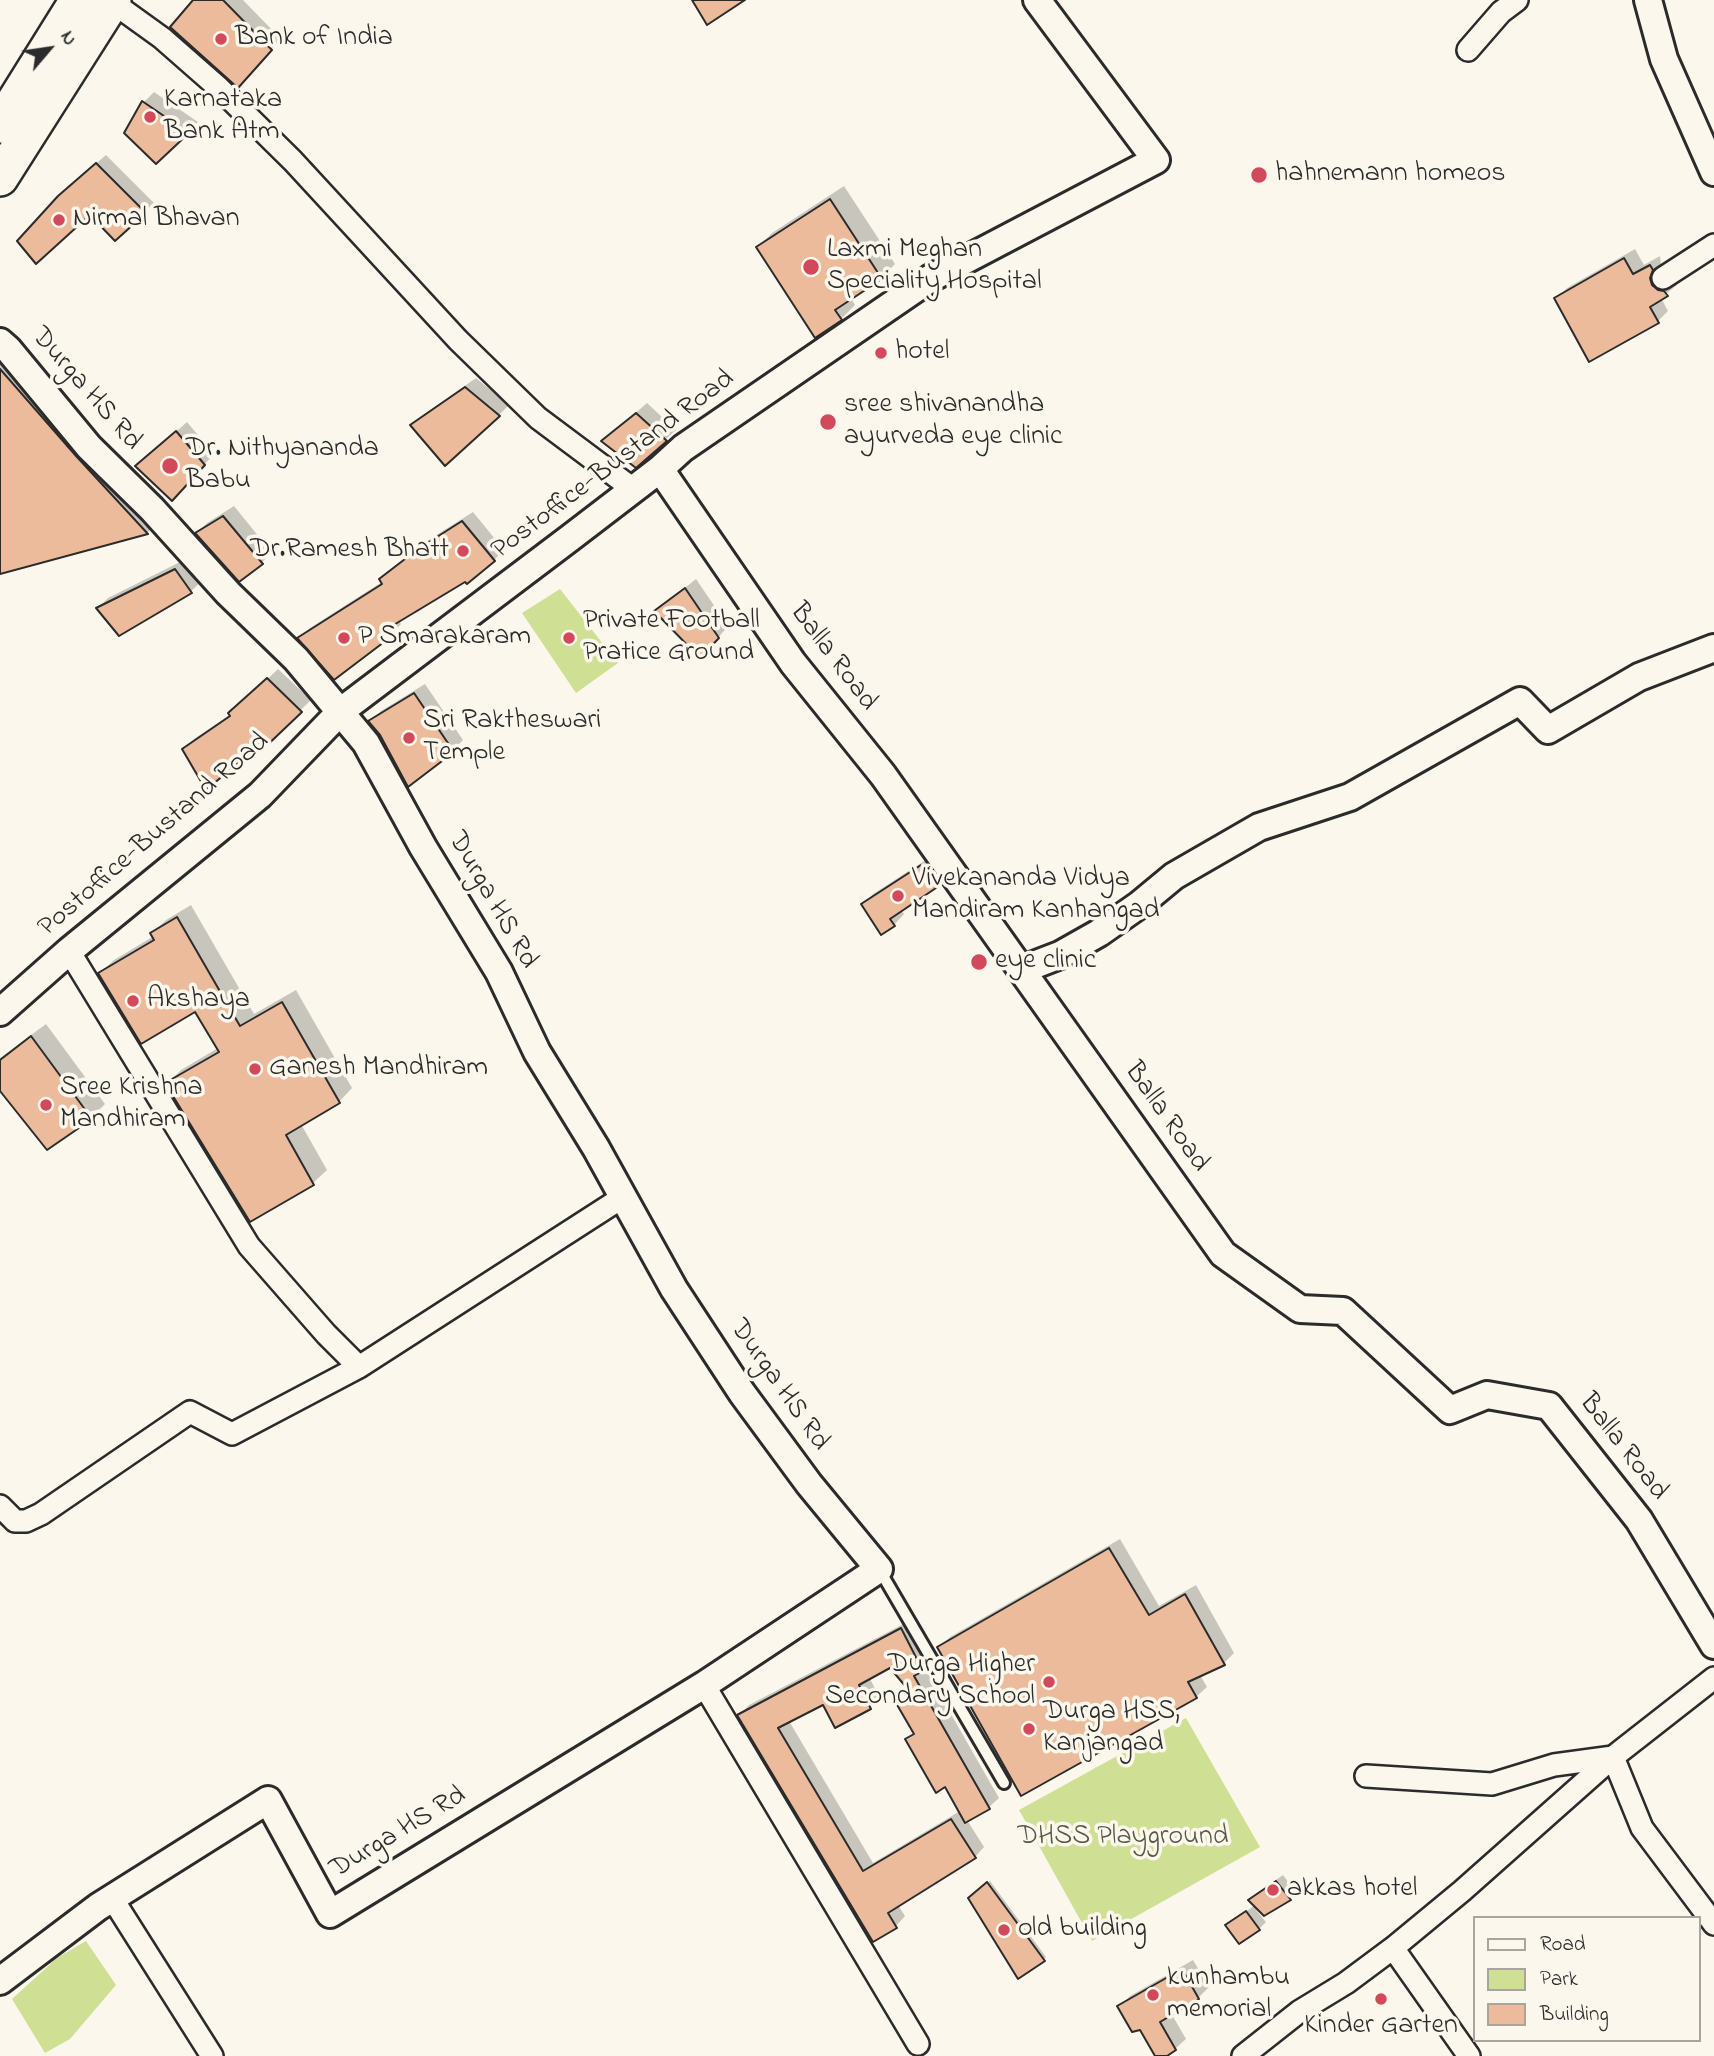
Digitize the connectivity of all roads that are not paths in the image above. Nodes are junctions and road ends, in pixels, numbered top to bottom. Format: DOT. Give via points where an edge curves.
graph roads {
  1 [pos="77,0"];
  2 [pos="1037,0"];
  3 [pos="1517,0"];
  4 [pos="1648,0"];
  5 [pos="113,1"];
  6 [pos="1468,50"];
  7 [pos="0,125"];
  8 [pos="1714,172"];
  9 [pos="0,178"];
  10 [pos="1714,245"];
  11 [pos="1663,278"];
  12 [pos="0,342"];
  13 [pos="660,469"];
  14 [pos="633,489"];
  15 [pos="1714,648"];
  16 [pos="341,710"];
  17 [pos="69,951"];
  18 [pos="1021,970"];
  19 [pos="0,1012"];
  20 [pos="623,1197"];
  21 [pos="359,1367"];
  22 [pos="0,1506"];
  23 [pos="879,1569"];
  24 [pos="1714,1645"];
  25 [pos="1714,1678"];
  26 [pos="704,1685"];
  27 [pos="1614,1757"];
  28 [pos="1366,1776"];
  29 [pos="1003,1783"];
  30 [pos="112,1898"];
  31 [pos="1714,1924"];
  32 [pos="1393,1948"];
  33 [pos="0,1981"];
  34 [pos="918,2044"];
  35 [pos="212,2056"];
  36 [pos="1243,2056"];
  37 [pos="1469,2056"];
  1 -- 7 [label="main road"];
  2 -- 13 [label="street, Postoffice-Bustand Road" via="1156,160 930,278 683,448"];
  3 -- 6 [label="street"];
  4 -- 8 [label="street" via="1664,59"];
  5 -- 9 [label="main road"];
  5 -- 14 [label="street" via="183,55 260,129 458,340 538,418"];
  10 -- 11 [label="street"];
  12 -- 16 [label="street, Durga HS Rd" via="89,447"];
  13 -- 14 [label="street, Postoffice-Bustand Road"];
  13 -- 18 [label="street, Balla Road" via="793,663 883,775"];
  14 -- 16 [label="street, Postoffice-Bustand Road"];
  15 -- 18 [label="street" via="1639,677 1548,730 1520,701 1350,797 1259,828 1174,876 1099,933"];
  16 -- 17 [label="street, Postoffice-Bustand Road" via="260,795"];
  16 -- 20 [label="street, Durga HS Rd" via="366,743 499,972 537,1052"];
  17 -- 19 [label="street, Postoffice-Bustand Road"];
  17 -- 21 [label="street" via="249,1245"];
  18 -- 24 [label="street, Balla Road" via="1223,1255 1300,1309 1343,1311 1450,1410 1487,1395 1549,1406 1639,1520"];
  20 -- 21 [label="street"];
  20 -- 23 [label="street, Durga HS Rd" via="674,1289 742,1393 808,1484"];
  21 -- 22 [label="street" via="232,1434 190,1412 26,1521 15,1521"];
  23 -- 26 [label="street, Durga HS Rd"];
  23 -- 29 [label="lane"];
  25 -- 27 [label="street"];
  26 -- 30 [label="street, Durga HS Rd" via="330,1914 268,1800"];
  26 -- 34 [label="street"];
  27 -- 28 [label="street" via="1555,1765 1492,1784"];
  27 -- 31 [label="street" via="1642,1828"];
  27 -- 32 [label="street"];
  30 -- 33 [label="street, Durga HS Rd"];
  30 -- 35 [label="street"];
  32 -- 36 [label="street"];
  32 -- 37 [label="street"];
}
